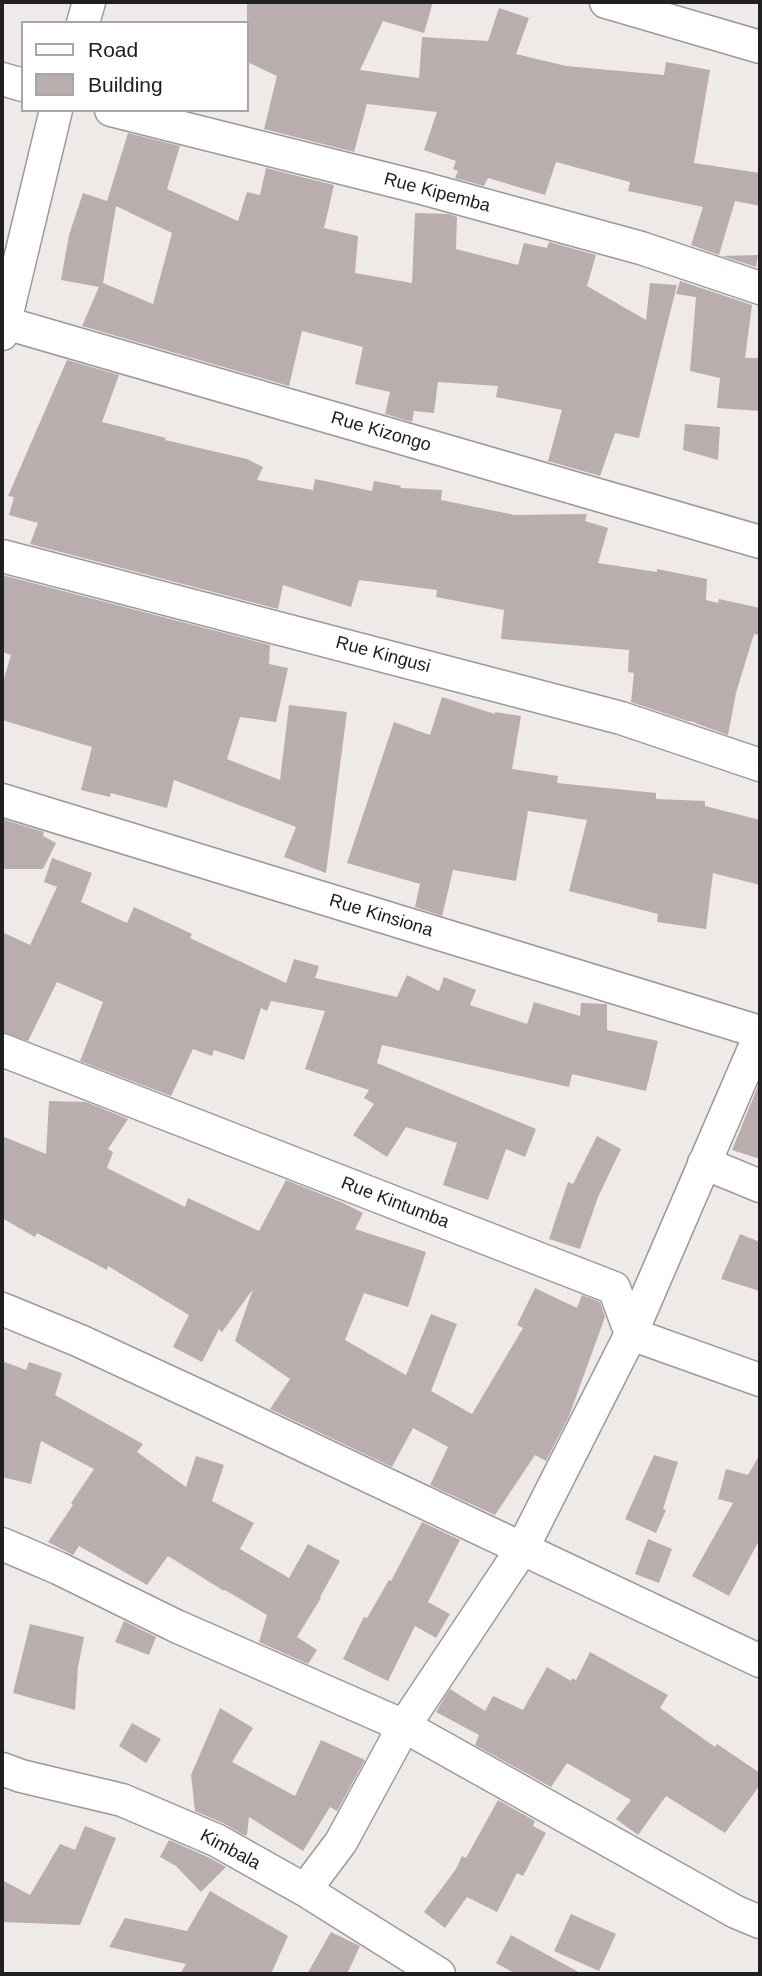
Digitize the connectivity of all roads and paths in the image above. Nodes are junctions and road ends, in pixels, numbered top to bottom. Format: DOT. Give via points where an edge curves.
graph roads {
  1 [pos="89,2"];
  2 [pos="606,2"];
  3 [pos="84,21"];
  4 [pos="760,47"];
  5 [pos="2,79"];
  6 [pos="21,84"];
  7 [pos="57,112"];
  8 [pos="119,112"];
  9 [pos="760,288"];
  10 [pos="3,327"];
  11 [pos="760,542"];
  12 [pos="2,556"];
  13 [pos="760,765"];
  14 [pos="2,800"];
  15 [pos="760,1034"];
  16 [pos="2,1050"];
  17 [pos="704,1163"];
  18 [pos="760,1186"];
  19 [pos="2,1309"];
  20 [pos="631,1334"];
  21 [pos="760,1381"];
  22 [pos="2,1544"];
  23 [pos="523,1549"];
  24 [pos="760,1661"];
  25 [pos="404,1726"];
  26 [pos="2,1769"];
  27 [pos="305,1891"];
  28 [pos="760,1922"];
  29 [pos="439,1974"];
  1 -- 3 [label="street"];
  2 -- 4 [label="street"];
  5 -- 6 [label="street"];
  7 -- 10 [label="street"];
  8 -- 9 [label="street, Rue Kipemba" via="422,188 628,245"];
  10 -- 11 [label="street, Rue Kizongo"];
  12 -- 13 [label="street, Rue Kingusi" via="621,718"];
  14 -- 15 [label="street, Rue Kinsiona"];
  15 -- 17 [label="street"];
  16 -- 20 [label="street, Rue Kintumba" via="614,1288"];
  17 -- 18 [label="street"];
  17 -- 20 [label="street"];
  19 -- 23 [label="street" via="80,1341"];
  20 -- 21 [label="street"];
  20 -- 23 [label="street"];
  22 -- 25 [label="street"];
  23 -- 24 [label="street"];
  23 -- 25 [label="street"];
  25 -- 27 [label="street" via="341,1842"];
  25 -- 28 [label="street"];
  26 -- 27 [label="street, Kimbala" via="122,1800 216,1840"];
  27 -- 29 [label="street, Kimbala"];
}
